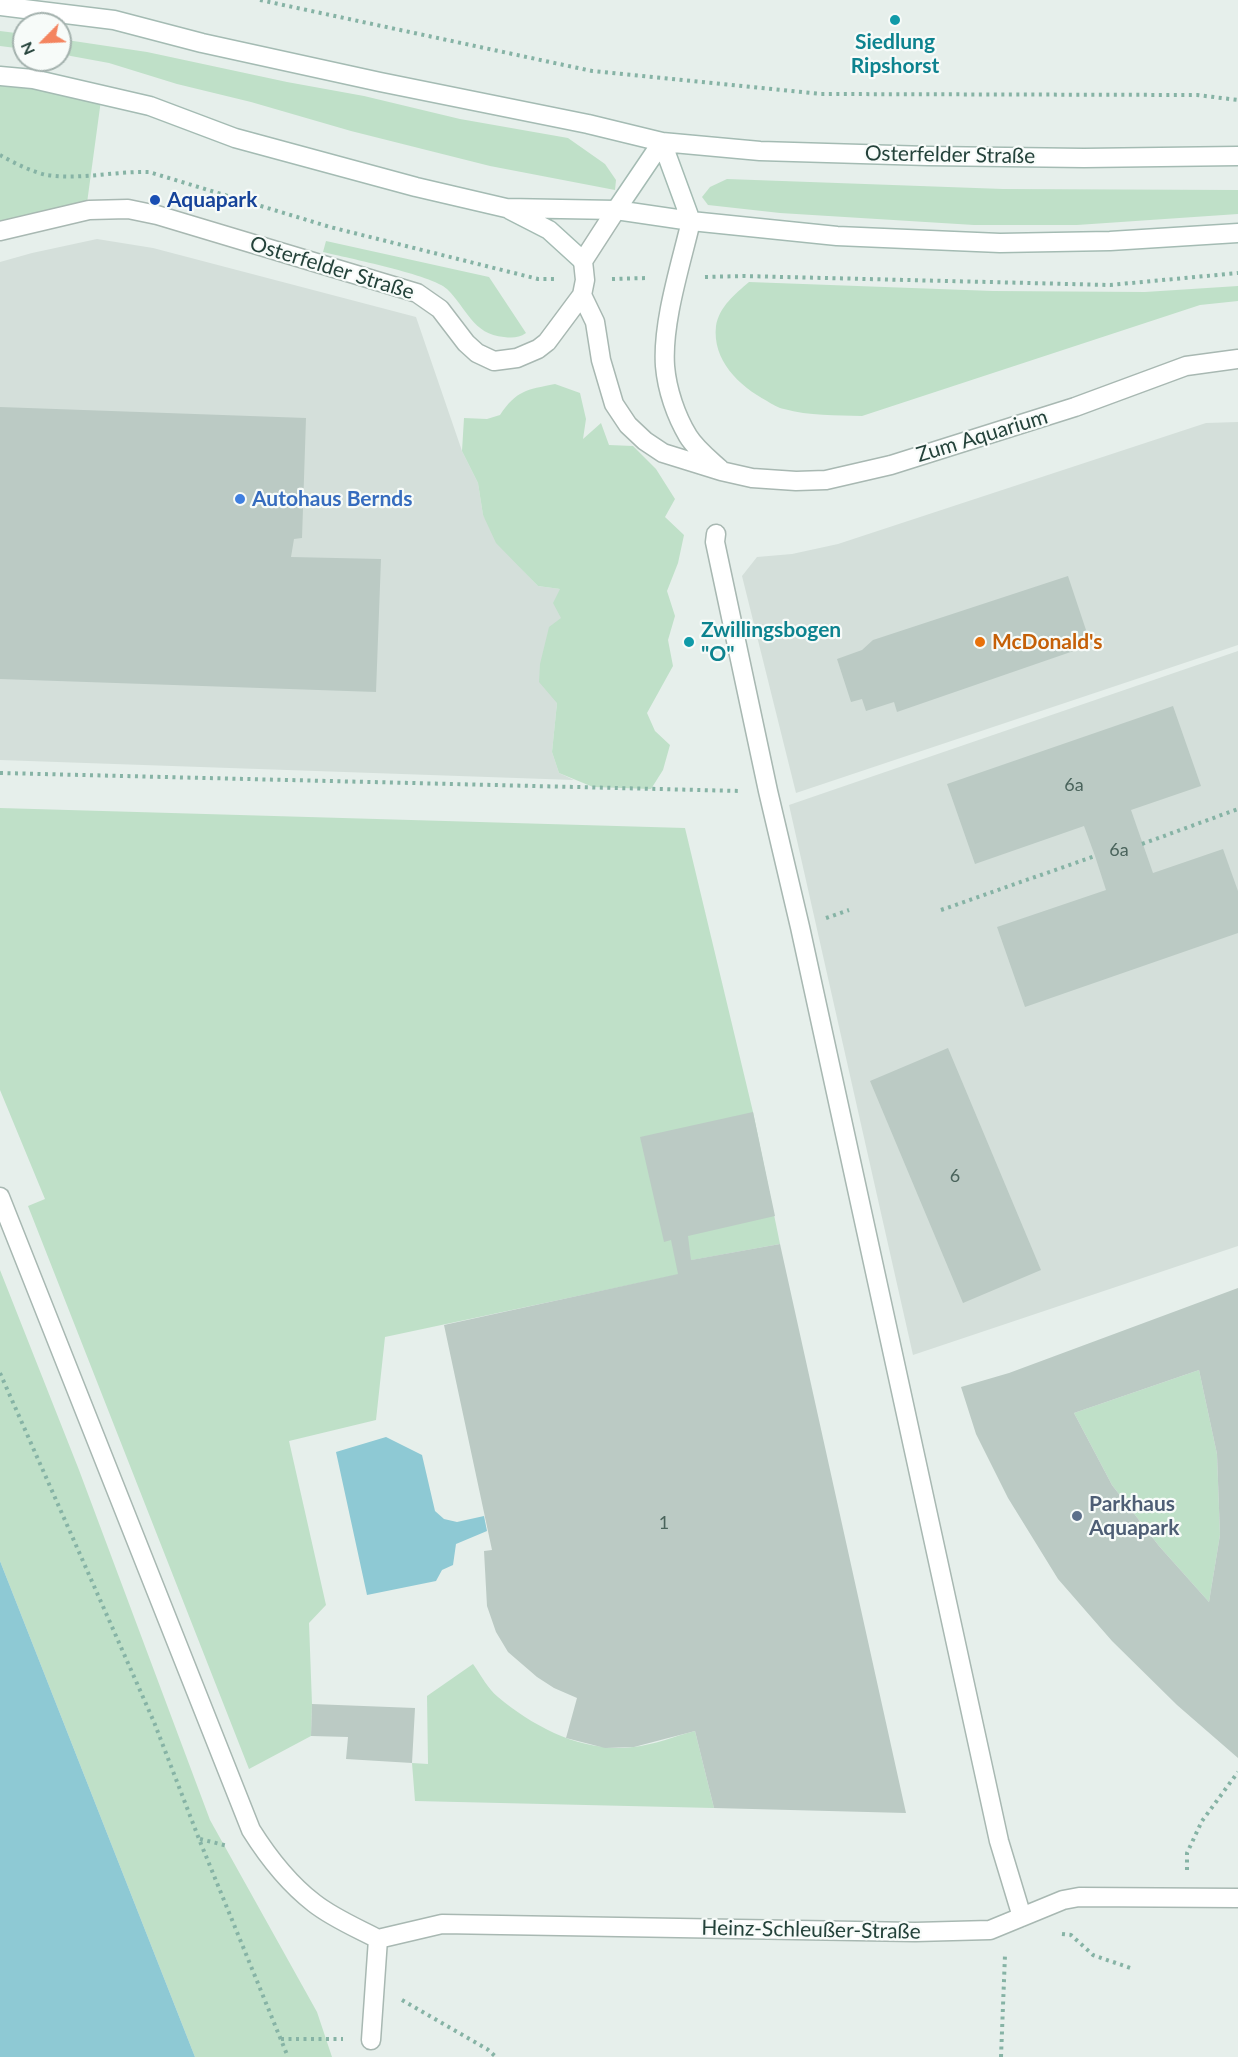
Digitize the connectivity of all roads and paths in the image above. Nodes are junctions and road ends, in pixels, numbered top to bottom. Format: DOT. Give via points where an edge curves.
graph roads {
  1 [pos="260,0"];
  2 [pos="0,6"];
  3 [pos="0,76"];
  4 [pos="1238,100"];
  5 [pos="662,142"];
  6 [pos="0,155"];
  7 [pos="1238,156"];
  8 [pos="506,208"];
  9 [pos="616,210"];
  10 [pos="691,221"];
  11 [pos="0,231"];
  12 [pos="1238,233"];
  13 [pos="583,261"];
  14 [pos="1238,273"];
  15 [pos="678,277"];
  16 [pos="583,288"];
  17 [pos="1238,359"];
  18 [pos="721,471"];
  19 [pos="716,534"];
  20 [pos="0,773"];
  21 [pos="768,791"];
  22 [pos="1238,809"];
  23 [pos="1142,844"];
  24 [pos="1095,856"];
  25 [pos="940,910"];
  26 [pos="0,1197"];
  27 [pos="0,1373"];
  28 [pos="1238,1772"];
  29 [pos="1186,1898"];
  30 [pos="1238,1898"];
  31 [pos="1022,1917"];
  32 [pos="1055,1933"];
  33 [pos="378,1939"];
  34 [pos="1005,1948"];
  35 [pos="1133,1969"];
  36 [pos="375,1984"];
  37 [pos="281,2039"];
  38 [pos="371,2040"];
  39 [pos="288,2057"];
  40 [pos="496,2057"];
  41 [pos="1000,2057"];
  1 -- 4 [label="path" via="626,75 821,94 1197,95"];
  2 -- 5 [label="street, Osterfelder Straße" via="114,20 202,43"];
  3 -- 8 [label="street" via="33,79 131,101 236,138"];
  5 -- 7 [label="street, Osterfelder Straße" via="760,151 928,156"];
  5 -- 9 [label="street"];
  5 -- 10 [label="street"];
  6 -- 16 [label="path" via="46,175 149,172 330,227"];
  8 -- 9 [label="street"];
  8 -- 13 [label="street" via="549,231"];
  9 -- 10 [label="street"];
  9 -- 13 [label="street"];
  10 -- 12 [label="street" via="837,236 1000,243"];
  10 -- 15 [label="street"];
  11 -- 16 [label="street, Osterfelder Straße" via="88,210 128,208 157,215 417,293 440,309 471,348 494,361 517,358 547,342"];
  13 -- 16 [label="street"];
  14 -- 15 [label="path" via="1110,285"];
  15 -- 16 [label="path"];
  15 -- 18 [label="street" via="665,352 668,384 689,437"];
  16 -- 18 [label="street, Zum Aquarium" via="614,404 628,425 663,453"];
  17 -- 18 [label="street, Zum Aquarium" via="1186,366 1075,407 891,465 826,480 796,482"];
  19 -- 21 [label="street"];
  20 -- 21 [label="path"];
  21 -- 31 [label="street" via="999,1841"];
  22 -- 23 [label="path"];
  24 -- 25 [label="path"];
  26 -- 33 [label="street" via="251,1830 286,1878 315,1904"];
  27 -- 37 [label="path" via="154,1722"];
  28 -- 29 [label="path" via="1202,1821 1187,1853"];
  29 -- 30 [label="street, Heinz-Schleußer-Straße"];
  29 -- 31 [label="street, Heinz-Schleußer-Straße" via="1079,1897"];
  31 -- 33 [label="street, Heinz-Schleußer-Straße" via="990,1930 957,1932 442,1924"];
  32 -- 35 [label="path" via="1071,1935 1093,1955"];
  33 -- 36 [label="street"];
  34 -- 41 [label="path"];
  36 -- 38 [label="street"];
  36 -- 40 [label="path"];
  37 -- 38 [label="path"];
  37 -- 39 [label="path"];
}
